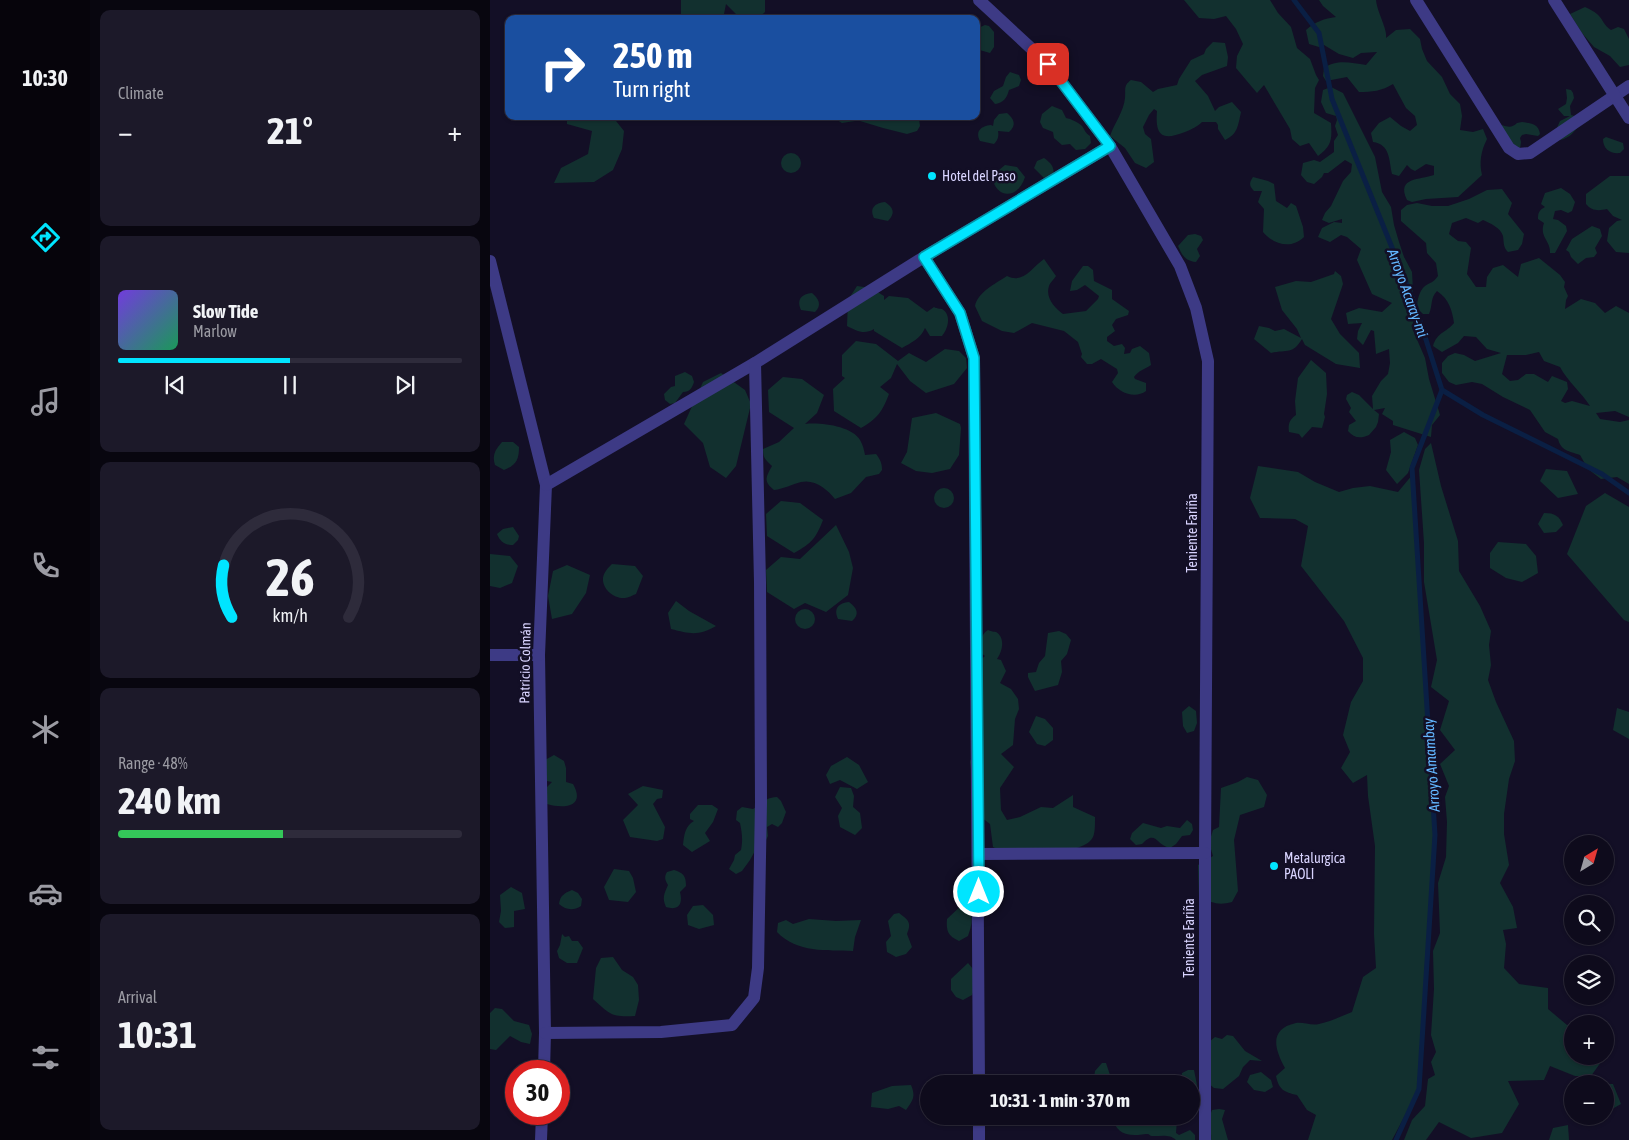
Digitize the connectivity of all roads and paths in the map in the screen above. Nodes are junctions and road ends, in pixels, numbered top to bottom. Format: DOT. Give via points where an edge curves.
graph roads {
  1 [pos="978,0"];
  2 [pos="1416,0"];
  3 [pos="1554,0"];
  4 [pos="1629,86"];
  5 [pos="1614,95"];
  6 [pos="1629,118"];
  7 [pos="1110,146"];
  8 [pos="924,257"];
  9 [pos="490,262"];
  10 [pos="756,363"];
  11 [pos="546,485"];
  12 [pos="490,655"];
  13 [pos="539,655"];
  14 [pos="1204,853"];
  15 [pos="979,854"];
  16 [pos="545,1034"];
  17 [pos="544,1060"];
  18 [pos="979,1075"];
  19 [pos="542,1125"];
  20 [pos="979,1125"];
  21 [pos="541,1140"];
  22 [pos="980,1140"];
  23 [pos="1205,1140"];
  1 -- 7 [label="street, Teniente Fariña" via="1048,64"];
  2 -- 5 [label="street" via="1509,148 1518,154 1530,153"];
  3 -- 5 [label="street"];
  4 -- 5 [label="street"];
  5 -- 6 [label="street"];
  7 -- 8 [label="street"];
  7 -- 14 [label="street, Teniente Fariña" via="1180,266 1196,308 1208,361"];
  8 -- 10 [label="street"];
  8 -- 15 [label="street" via="960,313 974,358"];
  9 -- 11 [label="street, Patricio Colmán"];
  10 -- 11 [label="street"];
  10 -- 16 [label="street" via="761,802 758,968 754,998 732,1026 661,1032"];
  11 -- 13 [label="street, Patricio Colmán"];
  12 -- 13 [label="street"];
  13 -- 16 [label="street, Patricio Colmán"];
  14 -- 15 [label="street"];
  14 -- 23 [label="street, Teniente Fariña"];
  15 -- 18 [label="street"];
  16 -- 17 [label="street, Patricio Colmán"];
  19 -- 21 [label="street"];
  20 -- 22 [label="street"];
}
